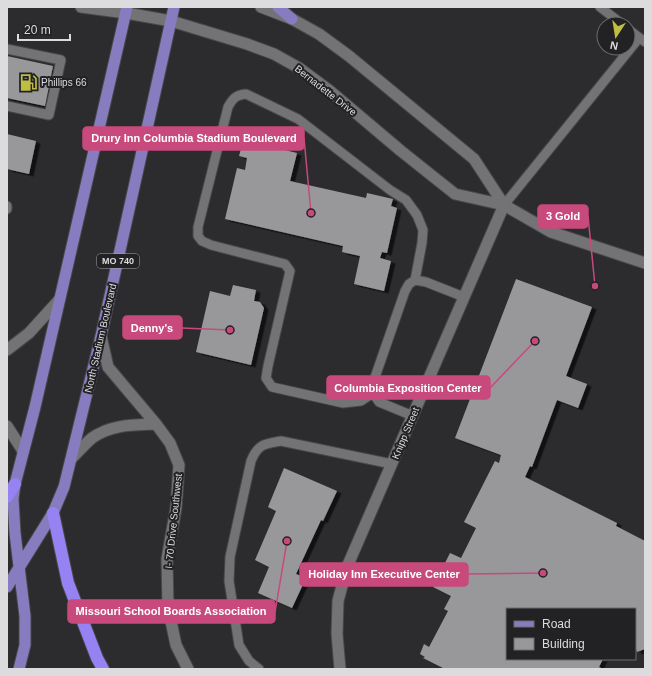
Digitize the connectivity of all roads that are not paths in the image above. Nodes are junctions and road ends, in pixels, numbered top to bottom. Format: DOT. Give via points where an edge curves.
graph roads {
  1 [pos="81,7"];
  2 [pos="174,7"];
  3 [pos="261,7"];
  4 [pos="278,7"];
  5 [pos="600,7"];
  6 [pos="126,10"];
  7 [pos="612,16"];
  8 [pos="292,19"];
  9 [pos="171,21"];
  10 [pos="642,40"];
  11 [pos="7,51"];
  12 [pos="7,106"];
  13 [pos="504,205"];
  14 [pos="645,263"];
  15 [pos="415,280"];
  16 [pos="464,297"];
  17 [pos="59,300"];
  18 [pos="101,336"];
  19 [pos="7,350"];
  20 [pos="373,393"];
  21 [pos="412,416"];
  22 [pos="156,424"];
  23 [pos="7,426"];
  24 [pos="23,451"];
  25 [pos="72,458"];
  26 [pos="392,464"];
  27 [pos="15,484"];
  28 [pos="7,497"];
  29 [pos="53,514"];
  30 [pos="20,566"];
  31 [pos="7,587"];
  32 [pos="20,669"];
  33 [pos="103,669"];
  34 [pos="188,669"];
  35 [pos="259,669"];
  36 [pos="340,669"];
  1 -- 6 [label="street, Bernadette Drive"];
  2 -- 9 [label="main road, North Stadium Boulevard / MO 740"];
  3 -- 8 [label="street, Bernadette Drive"];
  4 -- 8 [label="main road"];
  5 -- 7 [label="lane"];
  6 -- 9 [label="street, Bernadette Drive"];
  6 -- 17 [label="main road"];
  8 -- 13 [label="street, Bernadette Drive" via="319,34 349,56 474,159"];
  9 -- 13 [label="street, Bernadette Drive" via="274,54 299,68 330,91 455,194"];
  9 -- 18 [label="main road, North Stadium Boulevard / MO 740"];
  10 -- 13 [label="lane"];
  11 -- 12 [label="lane" via="38,59 61,60 49,115 29,106"];
  13 -- 14 [label="street, Bernadette Drive" via="551,232"];
  13 -- 16 [label="street, Knipp Street"];
  15 -- 16 [label="lane"];
  15 -- 20 [label="lane" via="409,284 405,292 373,383"];
  15 -- 20 [label="lane" via="423,230 417,215 406,200 298,119 246,94 232,98 198,226 198,236 211,245 284,264 290,271 266,378 272,387 343,403 361,401"];
  16 -- 21 [label="street, Knipp Street"];
  17 -- 19 [label="street" via="29,334"];
  17 -- 24 [label="main road"];
  18 -- 22 [label="street, I- 70 Drive Southwest" via="108,367"];
  18 -- 25 [label="main road, North Stadium Boulevard / MO 740"];
  20 -- 21 [label="lane" via="379,402"];
  21 -- 26 [label="street, Knipp Street"];
  22 -- 25 [label="street" via="112,428 93,438"];
  22 -- 34 [label="street, I- 70 Drive Southwest" via="170,443 178,465 176,508 167,559 168,607 176,645"];
  23 -- 24 [label="street"];
  24 -- 27 [label="main road"];
  25 -- 29 [label="main road, North Stadium Boulevard / MO 740"];
  26 -- 35 [label="lane" via="281,441 264,444 255,451 230,557 229,581 239,645 249,661"];
  26 -- 36 [label="street, Knipp Street" via="347,567 338,601"];
  27 -- 28 [label="highway"];
  27 -- 30 [label="main road" via="14,514"];
  29 -- 30 [label="main road, North Stadium Boulevard / MO 740"];
  29 -- 33 [label="highway" via="68,583"];
  30 -- 31 [label="main road, North Stadium Boulevard / MO 740"];
  30 -- 32 [label="main road" via="25,633"];
}
